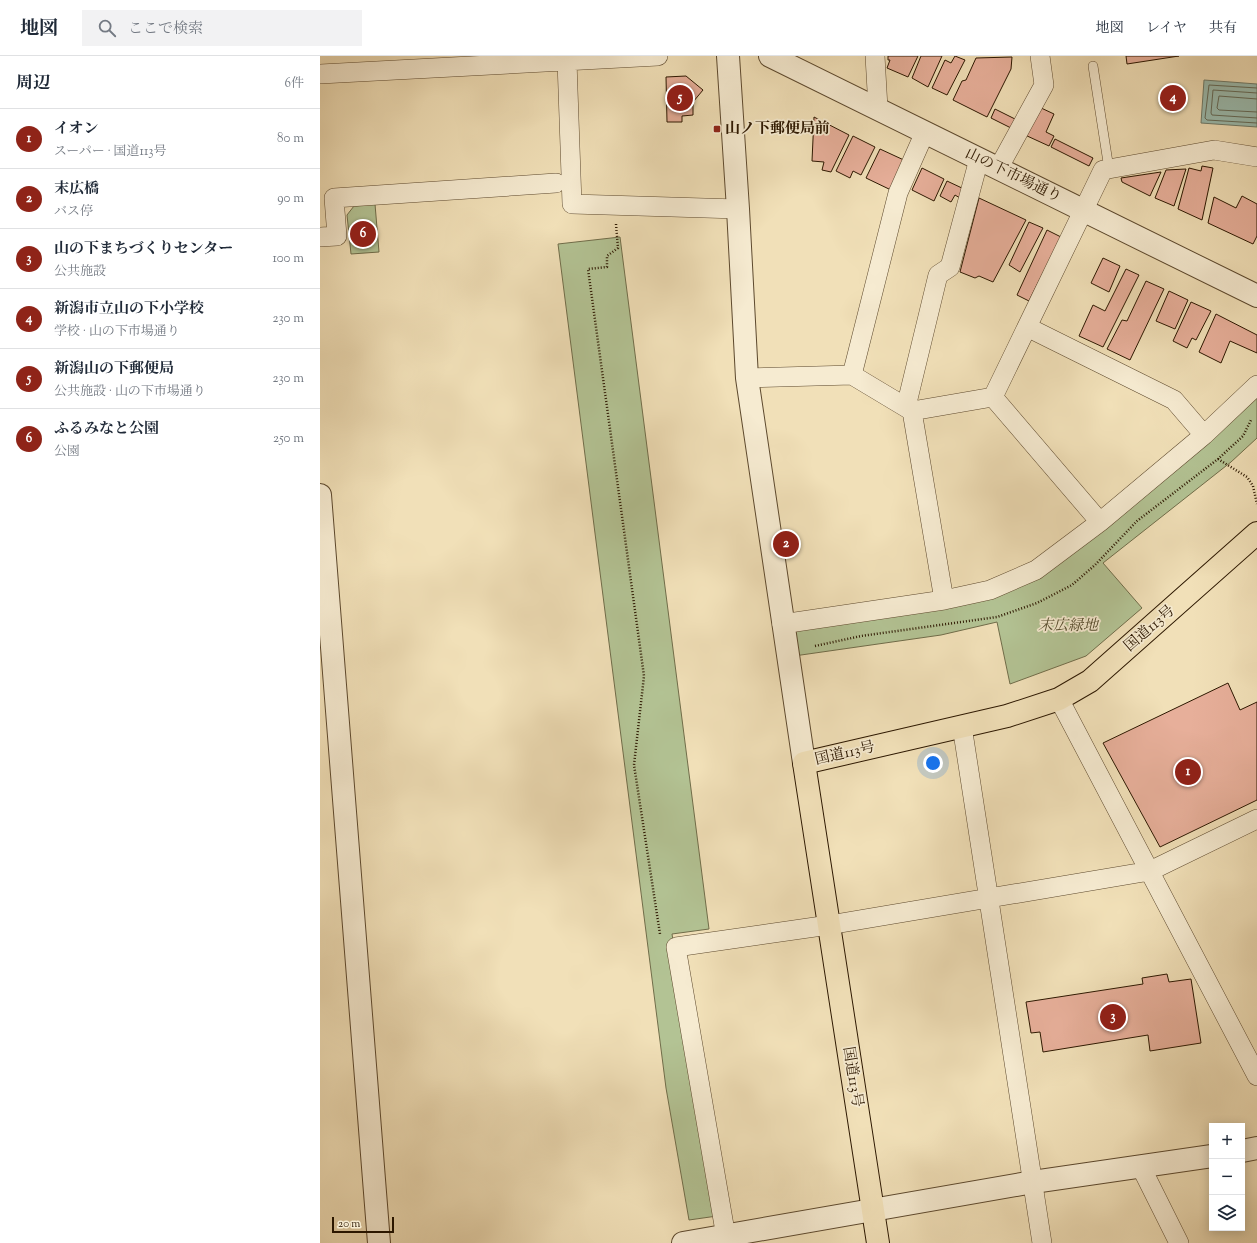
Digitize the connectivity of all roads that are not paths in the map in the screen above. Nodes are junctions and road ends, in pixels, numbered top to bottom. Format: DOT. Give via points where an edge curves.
graph roads {
  1 [pos="658,56"];
  2 [pos="728,56"];
  3 [pos="770,56"];
  4 [pos="876,56"];
  5 [pos="1040,56"];
  6 [pos="567,61"];
  7 [pos="1093,66"];
  8 [pos="320,74"];
  9 [pos="878,108"];
  10 [pos="925,132"];
  11 [pos="1257,157"];
  12 [pos="979,159"];
  13 [pos="998,169"];
  14 [pos="1109,170"];
  15 [pos="556,183"];
  16 [pos="738,208"];
  17 [pos="1083,211"];
  18 [pos="320,237"];
  19 [pos="1257,296"];
  20 [pos="1027,327"];
  21 [pos="852,375"];
  22 [pos="747,378"];
  23 [pos="1257,385"];
  24 [pos="993,397"];
  25 [pos="909,409"];
  26 [pos="1204,435"];
  27 [pos="320,495"];
  28 [pos="1100,522"];
  29 [pos="321,525"];
  30 [pos="1257,533"];
  31 [pos="944,600"];
  32 [pos="782,624"];
  33 [pos="1059,699"];
  34 [pos="962,726"];
  35 [pos="804,763"];
  36 [pos="1257,819"];
  37 [pos="1150,871"];
  38 [pos="989,897"];
  39 [pos="829,925"];
  40 [pos="1257,1076"];
  41 [pos="1257,1148"];
  42 [pos="1245,1150"];
  43 [pos="1209,1156"];
  44 [pos="1141,1167"];
  45 [pos="1033,1182"];
  46 [pos="873,1210"];
  47 [pos="726,1236"];
  48 [pos="379,1243"];
  49 [pos="683,1243"];
  50 [pos="878,1243"];
  51 [pos="1042,1243"];
  52 [pos="1179,1243"];
  1 -- 6 [label="street"];
  2 -- 16 [label="street"];
  3 -- 9 [label="street, 山の下市場通り"];
  4 -- 9 [label="street"];
  5 -- 13 [label="street" via="1044,85"];
  6 -- 8 [label="street"];
  6 -- 16 [label="street" via="572,204"];
  7 -- 14 [label="lane"];
  9 -- 10 [label="street, 山の下市場通り"];
  10 -- 12 [label="street, 山の下市場通り"];
  10 -- 21 [label="street" via="898,194"];
  11 -- 14 [label="street" via="1214,150"];
  12 -- 13 [label="street, 山の下市場通り"];
  12 -- 25 [label="street" via="950,267 938,275"];
  13 -- 17 [label="street, 山の下市場通り"];
  14 -- 17 [label="street" via="1103,170"];
  15 -- 18 [label="street" via="334,198 337,236"];
  16 -- 22 [label="street"];
  17 -- 19 [label="street, 山の下市場通り"];
  17 -- 20 [label="street"];
  20 -- 24 [label="street"];
  20 -- 26 [label="street" via="1174,400"];
  21 -- 22 [label="street"];
  21 -- 25 [label="street"];
  22 -- 32 [label="street"];
  23 -- 26 [label="street"];
  24 -- 25 [label="street"];
  24 -- 28 [label="street"];
  25 -- 31 [label="street"];
  26 -- 28 [label="street"];
  27 -- 29 [label="street"];
  28 -- 31 [label="street" via="1036,570 990,590"];
  29 -- 48 [label="street"];
  30 -- 33 [label="highway, 国道113号" via="1090,681"];
  31 -- 32 [label="street"];
  32 -- 35 [label="street"];
  33 -- 34 [label="highway, 国道113号" via="1007,716"];
  33 -- 37 [label="street"];
  34 -- 35 [label="highway, 国道113号"];
  34 -- 38 [label="street"];
  35 -- 39 [label="highway, 国道113号"];
  36 -- 37 [label="street"];
  37 -- 38 [label="street"];
  37 -- 40 [label="street"];
  38 -- 39 [label="street"];
  38 -- 45 [label="street"];
  39 -- 46 [label="highway, 国道113号"];
  39 -- 47 [label="street" via="676,947"];
  41 -- 42 [label="street"];
  43 -- 44 [label="street"];
  44 -- 45 [label="street"];
  44 -- 52 [label="street"];
  45 -- 46 [label="street"];
  45 -- 51 [label="street"];
  46 -- 47 [label="street"];
  46 -- 50 [label="highway, 国道113号"];
  47 -- 49 [label="street"];
}
